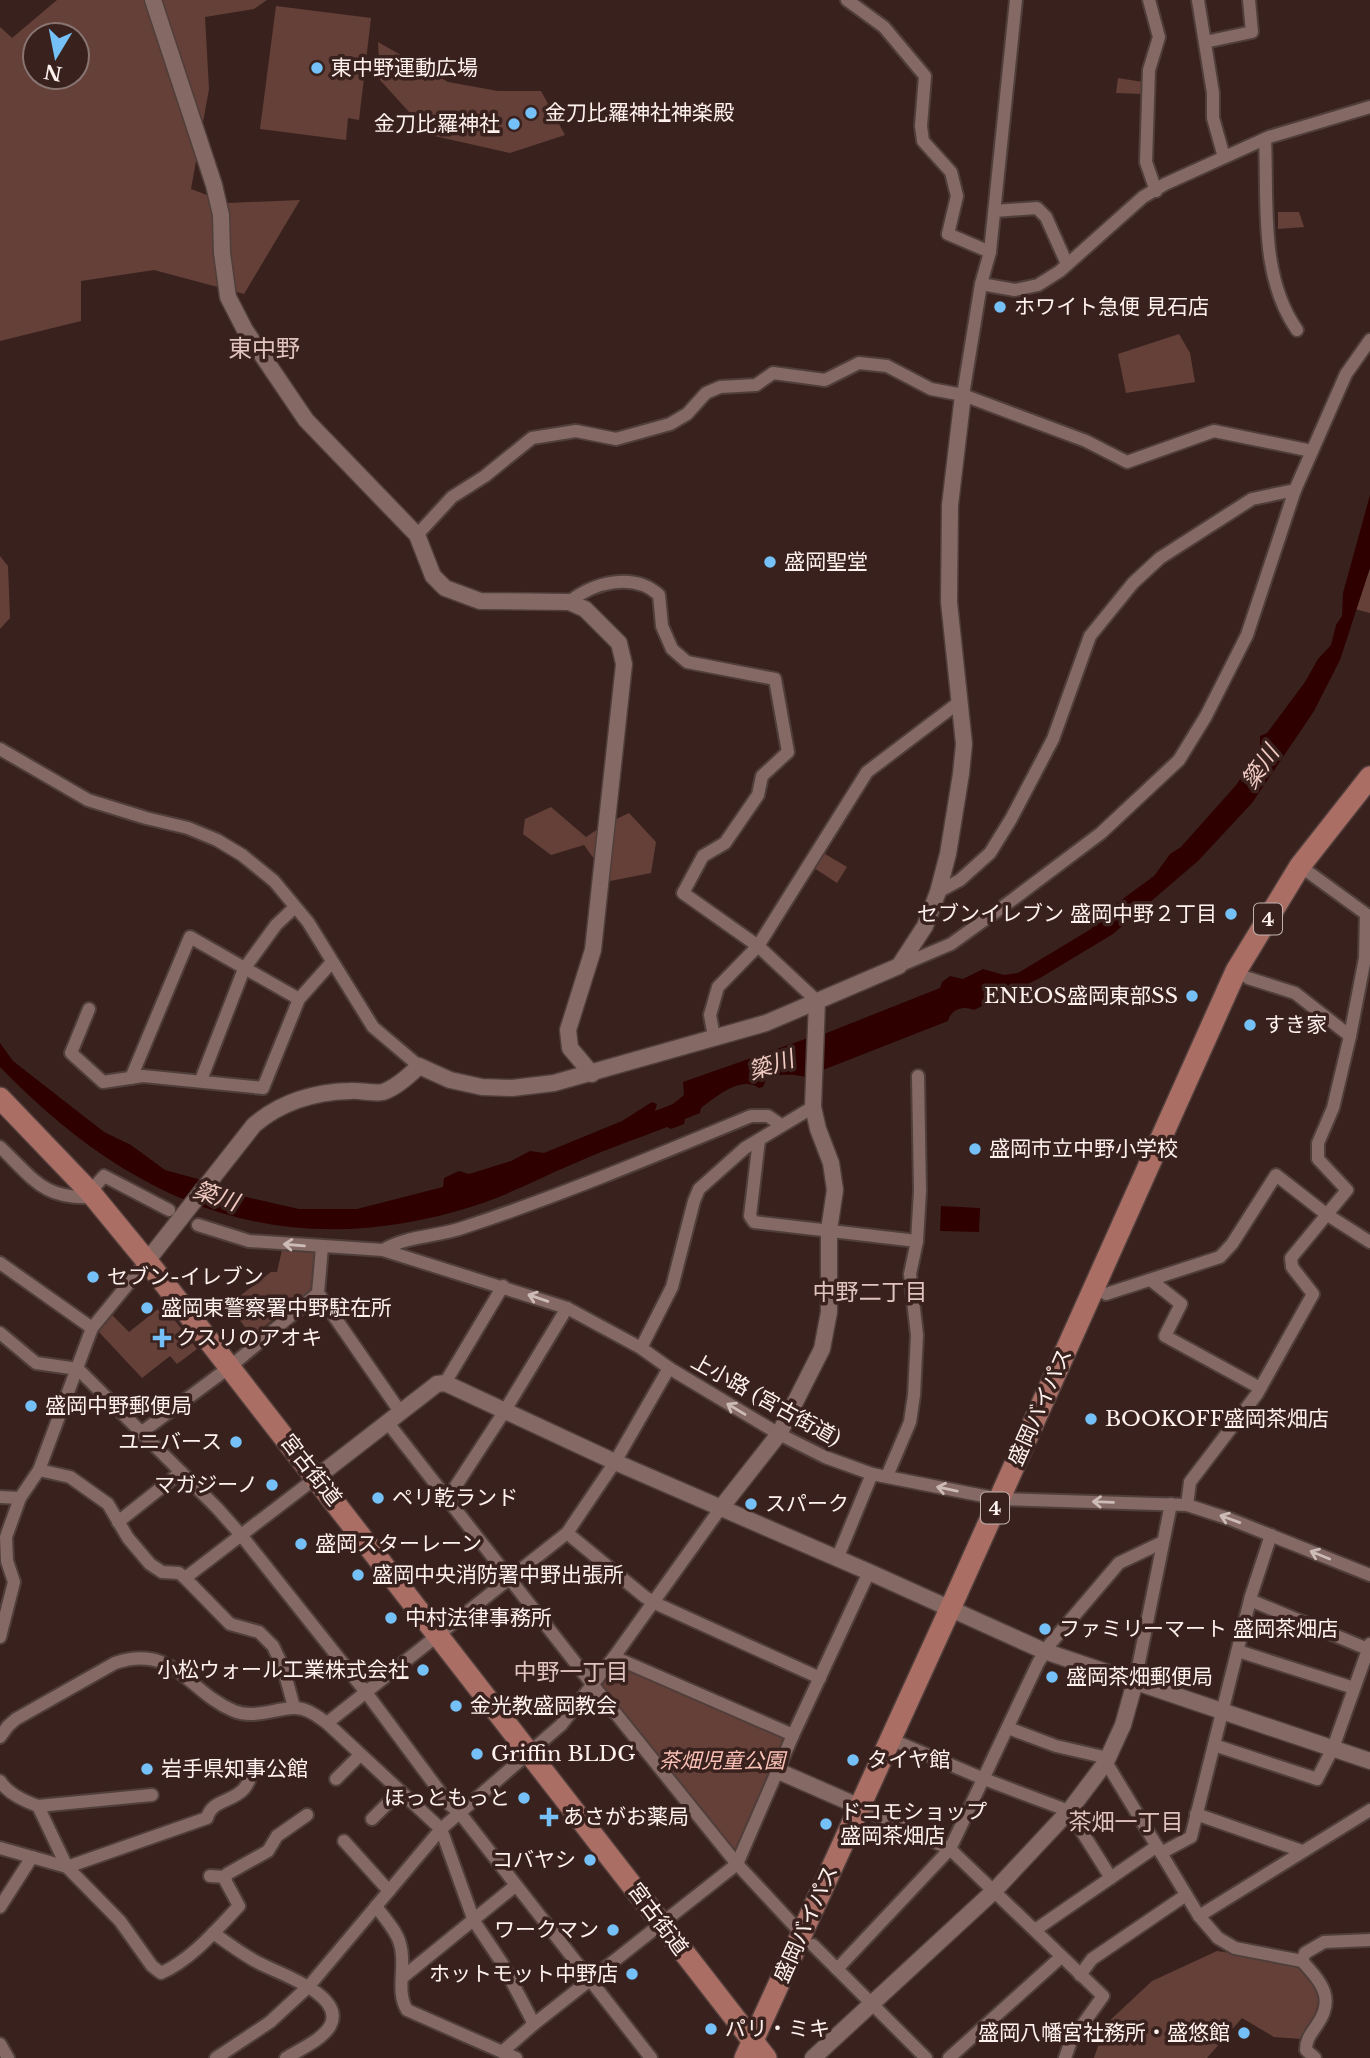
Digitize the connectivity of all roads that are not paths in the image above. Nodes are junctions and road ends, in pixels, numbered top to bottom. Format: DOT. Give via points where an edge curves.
graph roads {
  1 [pos="153,0"];
  2 [pos="847,0"];
  3 [pos="1016,0"];
  4 [pos="1149,0"];
  5 [pos="1198,0"];
  6 [pos="1249,0"];
  7 [pos="1205,42"];
  8 [pos="1370,107"];
  9 [pos="1265,139"];
  10 [pos="1224,158"];
  11 [pos="1156,191"];
  12 [pos="995,211"];
  13 [pos="990,252"];
  14 [pos="1068,264"];
  15 [pos="981,284"];
  16 [pos="1297,330"];
  17 [pos="1370,340"];
  18 [pos="963,395"];
  19 [pos="1312,451"];
  20 [pos="1295,491"];
  21 [pos="417,535"];
  22 [pos="569,602"];
  23 [pos="958,703"];
  24 [pos="0,749"];
  25 [pos="1370,777"];
  26 [pos="1370,793"];
  27 [pos="1305,869"];
  28 [pos="938,892"];
  29 [pos="295,907"];
  30 [pos="758,946"];
  31 [pos="1367,958"];
  32 [pos="332,962"];
  33 [pos="899,966"];
  34 [pos="244,969"];
  35 [pos="1248,978"];
  36 [pos="299,999"];
  37 [pos="817,1001"];
  38 [pos="89,1009"];
  39 [pos="1350,1036"];
  40 [pos="714,1037"];
  41 [pos="419,1066"];
  42 [pos="592,1073"];
  43 [pos="918,1076"];
  44 [pos="131,1077"];
  45 [pos="201,1080"];
  46 [pos="0,1098"];
  47 [pos="813,1100"];
  48 [pos="781,1125"];
  49 [pos="759,1140"];
  50 [pos="0,1147"];
  51 [pos="92,1194"];
  52 [pos="169,1210"];
  53 [pos="1326,1214"];
  54 [pos="198,1225"];
  55 [pos="829,1230"];
  56 [pos="917,1241"];
  57 [pos="1370,1242"];
  58 [pos="322,1247"];
  59 [pos="383,1250"];
  60 [pos="147,1261"];
  61 [pos="0,1263"];
  62 [pos="1152,1281"];
  63 [pos="503,1286"];
  64 [pos="318,1293"];
  65 [pos="1106,1294"];
  66 [pos="567,1308"];
  67 [pos="92,1328"];
  68 [pos="0,1333"];
  69 [pos="641,1348"];
  70 [pos="231,1366"];
  71 [pos="668,1368"];
  72 [pos="78,1369"];
  73 [pos="445,1383"];
  74 [pos="1260,1388"];
  75 [pos="504,1412"];
  76 [pos="395,1418"];
  77 [pos="142,1432"];
  78 [pos="779,1434"];
  79 [pos="615,1462"];
  80 [pos="39,1470"];
  81 [pos="181,1472"];
  82 [pos="872,1474"];
  83 [pos="887,1476"];
  84 [pos="317,1477"];
  85 [pos="0,1497"];
  86 [pos="448,1498"];
  87 [pos="20,1499"];
  88 [pos="1007,1499"];
  89 [pos="1171,1504"];
  90 [pos="1187,1505"];
  91 [pos="720,1509"];
  92 [pos="118,1522"];
  93 [pos="567,1533"];
  94 [pos="241,1535"];
  95 [pos="1271,1535"];
  96 [pos="1163,1542"];
  97 [pos="837,1559"];
  98 [pos="869,1572"];
  99 [pos="1370,1575"];
  100 [pos="510,1577"];
  101 [pos="185,1578"];
  102 [pos="1250,1600"];
  103 [pos="653,1602"];
  104 [pos="955,1611"];
  105 [pos="437,1635"];
  106 [pos="0,1637"];
  107 [pos="1369,1648"];
  108 [pos="1044,1651"];
  109 [pos="1238,1651"];
  110 [pos="614,1657"];
  111 [pos="820,1678"];
  112 [pos="1135,1682"];
  113 [pos="592,1684"];
  114 [pos="1354,1688"];
  115 [pos="365,1691"];
  116 [pos="294,1707"];
  117 [pos="1223,1711"];
  118 [pos="327,1723"];
  119 [pos="1009,1728"];
  120 [pos="793,1735"];
  121 [pos="0,1737"];
  122 [pos="902,1744"];
  123 [pos="1214,1745"];
  124 [pos="1333,1748"];
  125 [pos="530,1753"];
  126 [pos="360,1755"];
  127 [pos="1107,1760"];
  128 [pos="1370,1761"];
  129 [pos="252,1764"];
  130 [pos="778,1771"];
  131 [pos="336,1779"];
  132 [pos="984,1779"];
  133 [pos="0,1781"];
  134 [pos="400,1791"];
  135 [pos="152,1795"];
  136 [pos="38,1806"];
  137 [pos="865,1810"];
  138 [pos="1370,1810"];
  139 [pos="1069,1811"];
  140 [pos="459,1812"];
  141 [pos="1196,1814"];
  142 [pos="306,1815"];
  143 [pos="372,1819"];
  144 [pos="441,1829"];
  145 [pos="344,1841"];
  146 [pos="0,1848"];
  147 [pos="950,1849"];
  148 [pos="1159,1850"];
  149 [pos="1302,1852"];
  150 [pos="32,1857"];
  151 [pos="737,1864"];
  152 [pos="67,1867"];
  153 [pos="210,1876"];
  154 [pos="226,1877"];
  155 [pos="1111,1878"];
  156 [pos="516,1886"];
  157 [pos="995,1890"];
  158 [pos="389,1891"];
  159 [pos="1186,1895"];
  160 [pos="376,1906"];
  161 [pos="0,1907"];
  162 [pos="1199,1916"];
  163 [pos="474,1921"];
  164 [pos="662,1923"];
  165 [pos="1035,1930"];
  166 [pos="213,1933"];
  167 [pos="807,1939"];
  168 [pos="1370,1940"];
  169 [pos="1061,1957"];
  170 [pos="1302,1961"];
  171 [pos="837,1969"];
  172 [pos="1080,1975"];
  173 [pos="403,1977"];
  174 [pos="590,1981"];
  175 [pos="309,1986"];
  176 [pos="872,2004"];
  177 [pos="534,2024"];
  178 [pos="0,2043"];
  179 [pos="502,2052"];
  180 [pos="757,2054"];
  181 [pos="8,2058"];
  182 [pos="216,2058"];
  183 [pos="286,2058"];
  184 [pos="516,2058"];
  185 [pos="651,2058"];
  186 [pos="813,2058"];
  187 [pos="926,2058"];
  188 [pos="949,2058"];
  189 [pos="1065,2058"];
  190 [pos="1315,2058"];
  1 -- 21 [label="street" via="214,185 228,297 265,362 306,420"];
  2 -- 13 [label="street" via="884,27 925,76 923,141 951,172 957,196 948,234"];
  3 -- 12 [label="street"];
  4 -- 11 [label="street" via="1159,37 1149,70 1146,162"];
  5 -- 7 [label="street"];
  6 -- 7 [label="street" via="1252,32"];
  7 -- 10 [label="street" via="1213,118"];
  8 -- 9 [label="street"];
  9 -- 10 [label="street"];
  9 -- 16 [label="street" via="1269,257 1286,315"];
  10 -- 11 [label="street"];
  11 -- 14 [label="street" via="1143,197"];
  12 -- 13 [label="street"];
  12 -- 14 [label="street" via="1037,208 1046,217"];
  13 -- 15 [label="street"];
  14 -- 15 [label="street" via="1038,285 1015,290"];
  15 -- 18 [label="street"];
  17 -- 19 [label="street" via="1346,374"];
  18 -- 19 [label="street" via="1086,441 1127,462 1214,431"];
  18 -- 21 [label="street" via="930,389 887,366 859,363 825,380 773,373 756,385 720,387 706,393 687,414 670,424 616,439 576,431 532,438 452,497"];
  18 -- 23 [label="street" via="950,505 949,602"];
  19 -- 20 [label="street"];
  20 -- 28 [label="street" via="1252,499 1160,558 1133,583 1090,636 1053,739 990,853 960,880"];
  20 -- 33 [label="street" via="1247,635 1180,760 1101,833 1012,900 951,944"];
  21 -- 22 [label="street" via="433,576 462,596 480,601"];
  22 -- 30 [label="street" via="601,585 649,585 659,595 662,626 672,649 687,662 775,679 788,752 762,776 758,795 725,843 703,856 683,892"];
  22 -- 42 [label="street" via="586,609 619,643 624,664 593,950 568,1030 570,1048"];
  23 -- 28 [label="street" via="964,744 961,774"];
  23 -- 30 [label="street" via="867,772"];
  24 -- 29 [label="street" via="88,800 217,840 274,881"];
  25 -- 27 [label="highway, 盛岡バイパス / 4"];
  26 -- 27 [label="highway, 盛岡バイパス / 4"];
  27 -- 31 [label="street" via="1366,914"];
  27 -- 35 [label="highway, 盛岡バイパス / 4"];
  27 -- 88 [label="highway, 盛岡バイパス / 4" via="1236,971"];
  28 -- 33 [label="street" via="925,926"];
  29 -- 32 [label="street"];
  29 -- 34 [label="street"];
  30 -- 37 [label="street"];
  30 -- 40 [label="street" via="718,987 709,1015"];
  31 -- 39 [label="street"];
  32 -- 36 [label="street"];
  32 -- 41 [label="street" via="373,1027"];
  33 -- 37 [label="street"];
  34 -- 36 [label="street"];
  34 -- 44 [label="street" via="190,937"];
  34 -- 45 [label="street"];
  35 -- 39 [label="street" via="1294,993"];
  35 -- 65 [label="highway, 盛岡バイパス / 4"];
  36 -- 45 [label="street" via="263,1088"];
  37 -- 40 [label="street" via="766,1023"];
  37 -- 47 [label="street"];
  38 -- 44 [label="street" via="71,1053 103,1082"];
  39 -- 53 [label="street" via="1333,1108 1318,1143 1318,1159 1347,1190"];
  40 -- 42 [label="street"];
  41 -- 42 [label="street" via="450,1080 512,1088"];
  41 -- 60 [label="street" via="381,1093 323,1093 272,1110 229,1155"];
  43 -- 56 [label="street"];
  44 -- 45 [label="street"];
  46 -- 51 [label="highway, 宮古街道"];
  47 -- 48 [label="street"];
  47 -- 55 [label="street" via="835,1190"];
  48 -- 49 [label="street"];
  48 -- 59 [label="street" via="768,1116 751,1116 582,1185 463,1228 397,1241"];
  49 -- 55 [label="street" via="750,1216 754,1222"];
  49 -- 69 [label="street" via="699,1189 672,1287"];
  50 -- 51 [label="street" via="45,1189 73,1199"];
  51 -- 52 [label="street" via="104,1176"];
  51 -- 60 [label="highway, 宮古街道"];
  53 -- 57 [label="street"];
  53 -- 62 [label="street" via="1276,1175 1220,1257"];
  53 -- 74 [label="street" via="1291,1258 1292,1267 1313,1294"];
  58 -- 54 [label="street, 上小路 (宮古街道), one-way" via="249,1241"];
  55 -- 56 [label="street"];
  55 -- 78 [label="street" via="829,1312 822,1349"];
  56 -- 83 [label="street" via="910,1274 917,1335 912,1417"];
  58 -- 59 [label="street, 上小路 (宮古街道)"];
  58 -- 64 [label="street"];
  59 -- 63 [label="street, 上小路 (宮古街道)"];
  60 -- 67 [label="street"];
  60 -- 70 [label="highway, 宮古街道"];
  61 -- 67 [label="street"];
  62 -- 65 [label="street"];
  62 -- 74 [label="street" via="1181,1304 1166,1336"];
  66 -- 63 [label="street, 上小路 (宮古街道), one-way"];
  63 -- 73 [label="street"];
  64 -- 70 [label="street"];
  64 -- 76 [label="street"];
  65 -- 88 [label="highway, 盛岡バイパス / 4"];
  66 -- 69 [label="street, 上小路 (宮古街道)"];
  66 -- 75 [label="street"];
  67 -- 72 [label="street"];
  68 -- 72 [label="street" via="36,1363"];
  69 -- 71 [label="street, 上小路 (宮古街道)"];
  70 -- 77 [label="street"];
  70 -- 84 [label="highway, 宮古街道"];
  78 -- 71 [label="street, 上小路 (宮古街道), one-way"];
  71 -- 79 [label="street"];
  72 -- 77 [label="street"];
  72 -- 80 [label="street"];
  73 -- 75 [label="street"];
  73 -- 76 [label="street" via="437,1384"];
  74 -- 90 [label="street" via="1190,1482"];
  75 -- 79 [label="street"];
  75 -- 86 [label="street"];
  76 -- 84 [label="street"];
  76 -- 86 [label="street"];
  77 -- 81 [label="street"];
  78 -- 82 [label="street, 上小路 (宮古街道)"];
  78 -- 91 [label="street"];
  79 -- 91 [label="street"];
  79 -- 93 [label="street"];
  80 -- 87 [label="street"];
  80 -- 92 [label="street" via="70,1478 108,1504"];
  81 -- 92 [label="street"];
  81 -- 94 [label="street"];
  82 -- 83 [label="street, 上小路 (宮古街道)"];
  82 -- 97 [label="street"];
  88 -- 83 [label="street, 上小路 (宮古街道), one-way"];
  84 -- 94 [label="street"];
  84 -- 105 [label="highway, 宮古街道"];
  85 -- 87 [label="street"];
  86 -- 100 [label="street"];
  87 -- 106 [label="street" via="6,1536 7,1561 15,1582"];
  89 -- 88 [label="street, 上小路 (宮古街道), one-way"];
  88 -- 104 [label="highway, 盛岡バイパス / 4"];
  89 -- 90 [label="street, 上小路 (宮古街道)"];
  89 -- 96 [label="street"];
  95 -- 90 [label="street, 上小路 (宮古街道), one-way"];
  91 -- 97 [label="street"];
  91 -- 103 [label="street"];
  92 -- 101 [label="street" via="150,1564"];
  93 -- 100 [label="street"];
  93 -- 103 [label="street"];
  94 -- 101 [label="street"];
  94 -- 115 [label="street"];
  99 -- 95 [label="street, 上小路 (宮古街道), one-way"];
  95 -- 102 [label="street"];
  96 -- 108 [label="street" via="1118,1563"];
  96 -- 112 [label="street"];
  97 -- 98 [label="street"];
  98 -- 104 [label="street"];
  98 -- 111 [label="street"];
  100 -- 105 [label="street"];
  100 -- 113 [label="street"];
  101 -- 116 [label="street" via="230,1624 260,1632 272,1646"];
  102 -- 107 [label="street"];
  102 -- 109 [label="street"];
  103 -- 110 [label="street"];
  103 -- 111 [label="street"];
  104 -- 108 [label="street"];
  104 -- 122 [label="highway, 盛岡バイパス / 4"];
  104 -- 137 [label="highway, 盛岡バイパス / 4"];
  105 -- 115 [label="street"];
  105 -- 125 [label="highway, 宮古街道"];
  107 -- 114 [label="street"];
  108 -- 112 [label="street"];
  108 -- 119 [label="street"];
  109 -- 114 [label="street"];
  109 -- 117 [label="street"];
  110 -- 113 [label="street"];
  110 -- 120 [label="street"];
  111 -- 120 [label="street"];
  112 -- 117 [label="street"];
  112 -- 127 [label="street"];
  113 -- 125 [label="street" via="561,1725"];
  113 -- 151 [label="street"];
  114 -- 124 [label="street"];
  115 -- 118 [label="street"];
  115 -- 140 [label="street"];
  116 -- 118 [label="street"];
  116 -- 121 [label="street" via="263,1714 236,1712 158,1660 131,1658 16,1719"];
  117 -- 123 [label="street"];
  117 -- 124 [label="street"];
  118 -- 126 [label="street"];
  119 -- 127 [label="street"];
  119 -- 132 [label="street"];
  120 -- 130 [label="street"];
  122 -- 132 [label="street"];
  122 -- 137 [label="highway, 盛岡バイパス / 4"];
  123 -- 124 [label="street" via="1317,1779"];
  123 -- 141 [label="street"];
  124 -- 128 [label="street"];
  125 -- 140 [label="street"];
  125 -- 164 [label="highway, 宮古街道"];
  126 -- 131 [label="street"];
  126 -- 134 [label="street"];
  127 -- 139 [label="street"];
  127 -- 148 [label="street"];
  129 -- 152 [label="street" via="251,1780 242,1793 212,1808 207,1818"];
  130 -- 137 [label="street"];
  130 -- 151 [label="street"];
  132 -- 139 [label="street"];
  132 -- 147 [label="street"];
  133 -- 136 [label="street" via="23,1801"];
  134 -- 143 [label="street"];
  134 -- 144 [label="street"];
  135 -- 136 [label="street"];
  136 -- 152 [label="street"];
  137 -- 147 [label="street"];
  137 -- 167 [label="highway, 盛岡バイパス / 4"];
  138 -- 149 [label="street"];
  139 -- 155 [label="street"];
  139 -- 157 [label="street"];
  140 -- 144 [label="street"];
  140 -- 156 [label="street"];
  141 -- 148 [label="street" via="1191,1837"];
  141 -- 149 [label="street"];
  142 -- 154 [label="street" via="277,1836 268,1851"];
  144 -- 158 [label="street"];
  144 -- 163 [label="street"];
  145 -- 158 [label="street"];
  146 -- 150 [label="street"];
  147 -- 157 [label="street"];
  147 -- 171 [label="street"];
  148 -- 155 [label="street"];
  148 -- 159 [label="street"];
  149 -- 162 [label="street"];
  150 -- 152 [label="street"];
  150 -- 161 [label="street"];
  151 -- 164 [label="street"];
  151 -- 167 [label="street"];
  152 -- 166 [label="street" via="120,1921 161,1973"];
  153 -- 154 [label="street"];
  154 -- 166 [label="street" via="239,1906"];
  155 -- 165 [label="street"];
  156 -- 163 [label="street"];
  156 -- 174 [label="street"];
  157 -- 165 [label="street"];
  157 -- 176 [label="street"];
  158 -- 160 [label="street"];
  159 -- 162 [label="street"];
  159 -- 172 [label="street" via="1092,1959"];
  160 -- 173 [label="street" via="401,1945"];
  160 -- 175 [label="street"];
  162 -- 170 [label="street" via="1218,1938 1235,1948"];
  163 -- 173 [label="street"];
  163 -- 177 [label="street"];
  164 -- 174 [label="street"];
  164 -- 180 [label="highway, 宮古街道"];
  165 -- 169 [label="street"];
  166 -- 175 [label="street" via="258,1963"];
  167 -- 171 [label="street"];
  167 -- 180 [label="highway, 盛岡バイパス / 4"];
  168 -- 170 [label="street" via="1324,1942 1305,1953"];
  169 -- 172 [label="street"];
  169 -- 188 [label="street"];
  170 -- 190 [label="street" via="1325,1992 1327,2006 1306,2041 1306,2050"];
  171 -- 176 [label="street"];
  172 -- 189 [label="street" via="1103,1996 1071,2041"];
  173 -- 179 [label="street" via="401,1993 407,2010"];
  174 -- 177 [label="street"];
  174 -- 185 [label="street"];
  175 -- 182 [label="street" via="270,2022"];
  175 -- 183 [label="street" via="329,2006 333,2015 330,2025"];
  176 -- 186 [label="street"];
  176 -- 187 [label="street"];
  177 -- 179 [label="street"];
  178 -- 181 [label="street"];
  179 -- 184 [label="street"];
}
